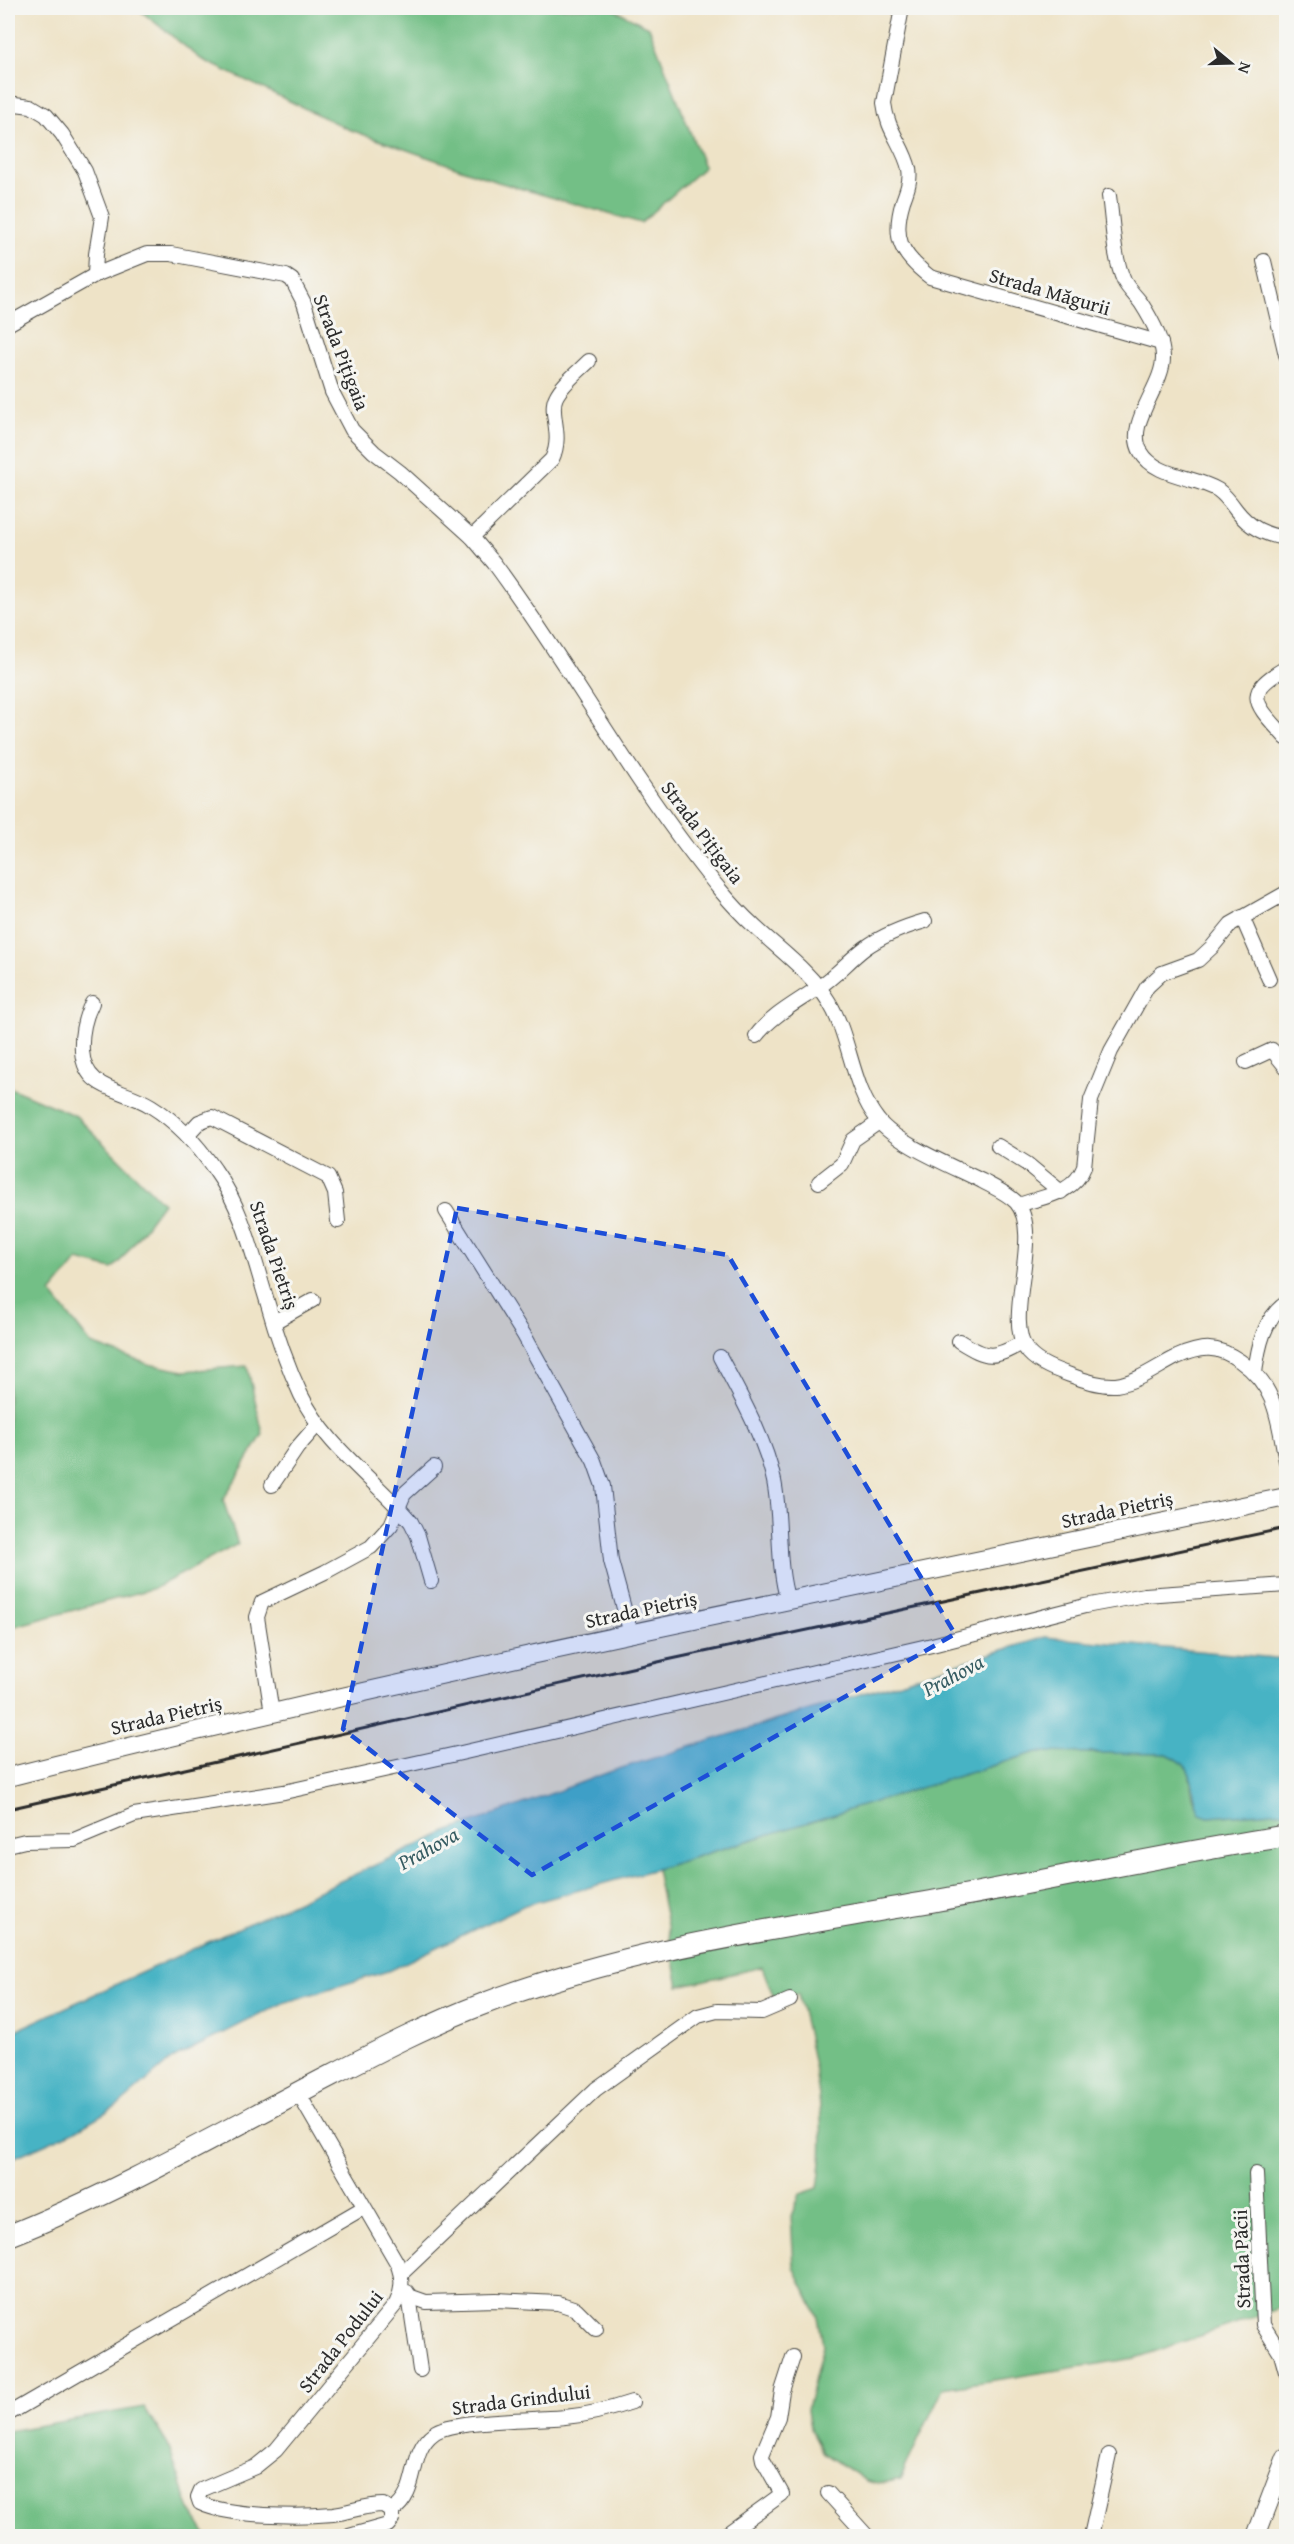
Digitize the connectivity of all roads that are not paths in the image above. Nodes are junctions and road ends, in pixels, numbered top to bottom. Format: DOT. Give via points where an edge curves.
graph roads {
  1 [pos="902,8"];
  2 [pos="8,103"];
  3 [pos="1108,196"];
  4 [pos="1264,261"];
  5 [pos="95,275"];
  6 [pos="8,324"];
  7 [pos="1161,343"];
  8 [pos="1287,355"];
  9 [pos="589,362"];
  10 [pos="472,537"];
  11 [pos="1287,538"];
  12 [pos="1287,668"];
  13 [pos="1287,738"];
  14 [pos="1287,893"];
  15 [pos="1242,917"];
  16 [pos="925,921"];
  17 [pos="1269,979"];
  18 [pos="818,988"];
  19 [pos="92,1003"];
  20 [pos="756,1036"];
  21 [pos="1246,1062"];
  22 [pos="1287,1068"];
  23 [pos="879,1122"];
  24 [pos="187,1135"];
  25 [pos="998,1146"];
  26 [pos="819,1182"];
  27 [pos="1061,1192"];
  28 [pos="1019,1204"];
  29 [pos="446,1211"];
  30 [pos="338,1221"];
  31 [pos="313,1300"];
  32 [pos="1287,1303"];
  33 [pos="274,1322"];
  34 [pos="959,1341"];
  35 [pos="1022,1343"];
  36 [pos="720,1357"];
  37 [pos="1255,1372"];
  38 [pos="318,1424"];
  39 [pos="1287,1461"];
  40 [pos="434,1467"];
  41 [pos="272,1485"];
  42 [pos="1287,1497"];
  43 [pos="399,1508"];
  44 [pos="432,1581"];
  45 [pos="1287,1585"];
  46 [pos="788,1601"];
  47 [pos="631,1634"];
  48 [pos="272,1713"];
  49 [pos="8,1777"];
  50 [pos="1287,1836"];
  51 [pos="8,1845"];
  52 [pos="1287,1849"];
  53 [pos="790,2000"];
  54 [pos="304,2103"];
  55 [pos="1256,2174"];
  56 [pos="363,2208"];
  57 [pos="8,2236"];
  58 [pos="8,2246"];
  59 [pos="404,2284"];
  60 [pos="596,2328"];
  61 [pos="793,2357"];
  62 [pos="420,2370"];
  63 [pos="1287,2372"];
  64 [pos="632,2402"];
  65 [pos="8,2414"];
  66 [pos="1109,2454"];
  67 [pos="1287,2457"];
  68 [pos="828,2493"];
  69 [pos="392,2511"];
  70 [pos="350,2536"];
  71 [pos="724,2536"];
  72 [pos="867,2536"];
  73 [pos="1090,2536"];
  74 [pos="1256,2536"];
  1 -- 7 [label="street, Strada Măgurii" via="884,103 885,119 909,167 910,181 897,226 902,248 911,263 930,277"];
  2 -- 5 [label="street" via="31,106 46,115 85,171 102,217"];
  3 -- 7 [label="street" via="1125,283 1142,305"];
  4 -- 8 [label="street"];
  5 -- 6 [label="street, Strada Pițigaia"];
  5 -- 10 [label="street, Strada Pițigaia" via="134,257 156,253 292,280 304,303 332,392 352,430"];
  7 -- 11 [label="street" via="1164,360 1137,435 1140,452 1161,468 1217,490 1263,533"];
  9 -- 10 [label="street" via="555,398 558,437 552,459"];
  10 -- 18 [label="street, Strada Pițigaia" via="509,582 692,854 749,921"];
  12 -- 13 [label="street" via="1267,679 1257,696 1260,707"];
  14 -- 15 [label="street"];
  15 -- 17 [label="street"];
  15 -- 27 [label="street" via="1198,960 1162,973 1147,987 1111,1051 1091,1100 1081,1176"];
  16 -- 18 [label="street" via="900,928 867,947"];
  18 -- 20 [label="street"];
  18 -- 23 [label="street, Strada Pițigaia" via="838,1021 864,1096"];
  19 -- 24 [label="street, Strada Pietriș" via="81,1040 87,1072 98,1082 153,1107"];
  21 -- 22 [label="street" via="1272,1050"];
  23 -- 26 [label="street" via="853,1140 842,1164"];
  23 -- 28 [label="street, Strada Pițigaia" via="897,1137"];
  24 -- 30 [label="street" via="212,1117 322,1173 332,1184"];
  24 -- 33 [label="street, Strada Pietriș" via="231,1196"];
  25 -- 27 [label="street"];
  27 -- 28 [label="street"];
  28 -- 35 [label="street" via="1025,1238"];
  29 -- 47 [label="street" via="524,1335 594,1461 603,1486 611,1561"];
  31 -- 33 [label="street"];
  32 -- 37 [label="street" via="1275,1311 1262,1336"];
  33 -- 38 [label="street, Strada Pietriș" via="301,1395"];
  34 -- 35 [label="street" via="993,1357"];
  35 -- 37 [label="street" via="1035,1359 1098,1384 1124,1383 1178,1357 1218,1348"];
  36 -- 46 [label="street" via="757,1433 773,1479 782,1547 781,1574"];
  37 -- 39 [label="street" via="1270,1394"];
  38 -- 41 [label="street"];
  38 -- 43 [label="street, Strada Pietriș" via="354,1466"];
  40 -- 43 [label="street" via="404,1494"];
  42 -- 46 [label="main road, Strada Pietriș"];
  43 -- 44 [label="street, Strada Pietriș" via="418,1536"];
  43 -- 48 [label="street" via="391,1525 371,1547 262,1602 257,1617"];
  45 -- 51 [label="street" via="1145,1595 1085,1606 461,1754 284,1792 134,1815 74,1840"];
  46 -- 47 [label="main road, Strada Pietriș"];
  47 -- 48 [label="main road, Strada Pietriș"];
  48 -- 49 [label="main road, Strada Pietriș"];
  50 -- 57 [label="highway" via="733,1935 577,1971 418,2031 133,2180"];
  52 -- 54 [label="highway" via="684,1956 606,1975 460,2024"];
  53 -- 59 [label="street, Strada Podului" via="762,2012 717,2011 698,2016 626,2066 596,2089"];
  54 -- 56 [label="street"];
  54 -- 58 [label="highway" via="109,2204"];
  55 -- 63 [label="street, Strada Păcii" via="1263,2325"];
  56 -- 59 [label="street"];
  56 -- 65 [label="street"];
  59 -- 60 [label="street" via="426,2302 558,2303 576,2309"];
  59 -- 62 [label="street"];
  59 -- 69 [label="street, Strada Podului" via="396,2304 276,2450 255,2467 201,2490 198,2497 207,2506 236,2511 313,2515 378,2505"];
  61 -- 71 [label="street" via="778,2417 762,2455 782,2494"];
  64 -- 69 [label="street, Strada Grindului" via="566,2417 435,2431 419,2454 405,2501"];
  66 -- 73 [label="street"];
  67 -- 74 [label="main road"];
  68 -- 72 [label="street"];
  69 -- 70 [label="street" via="388,2525"];
}
